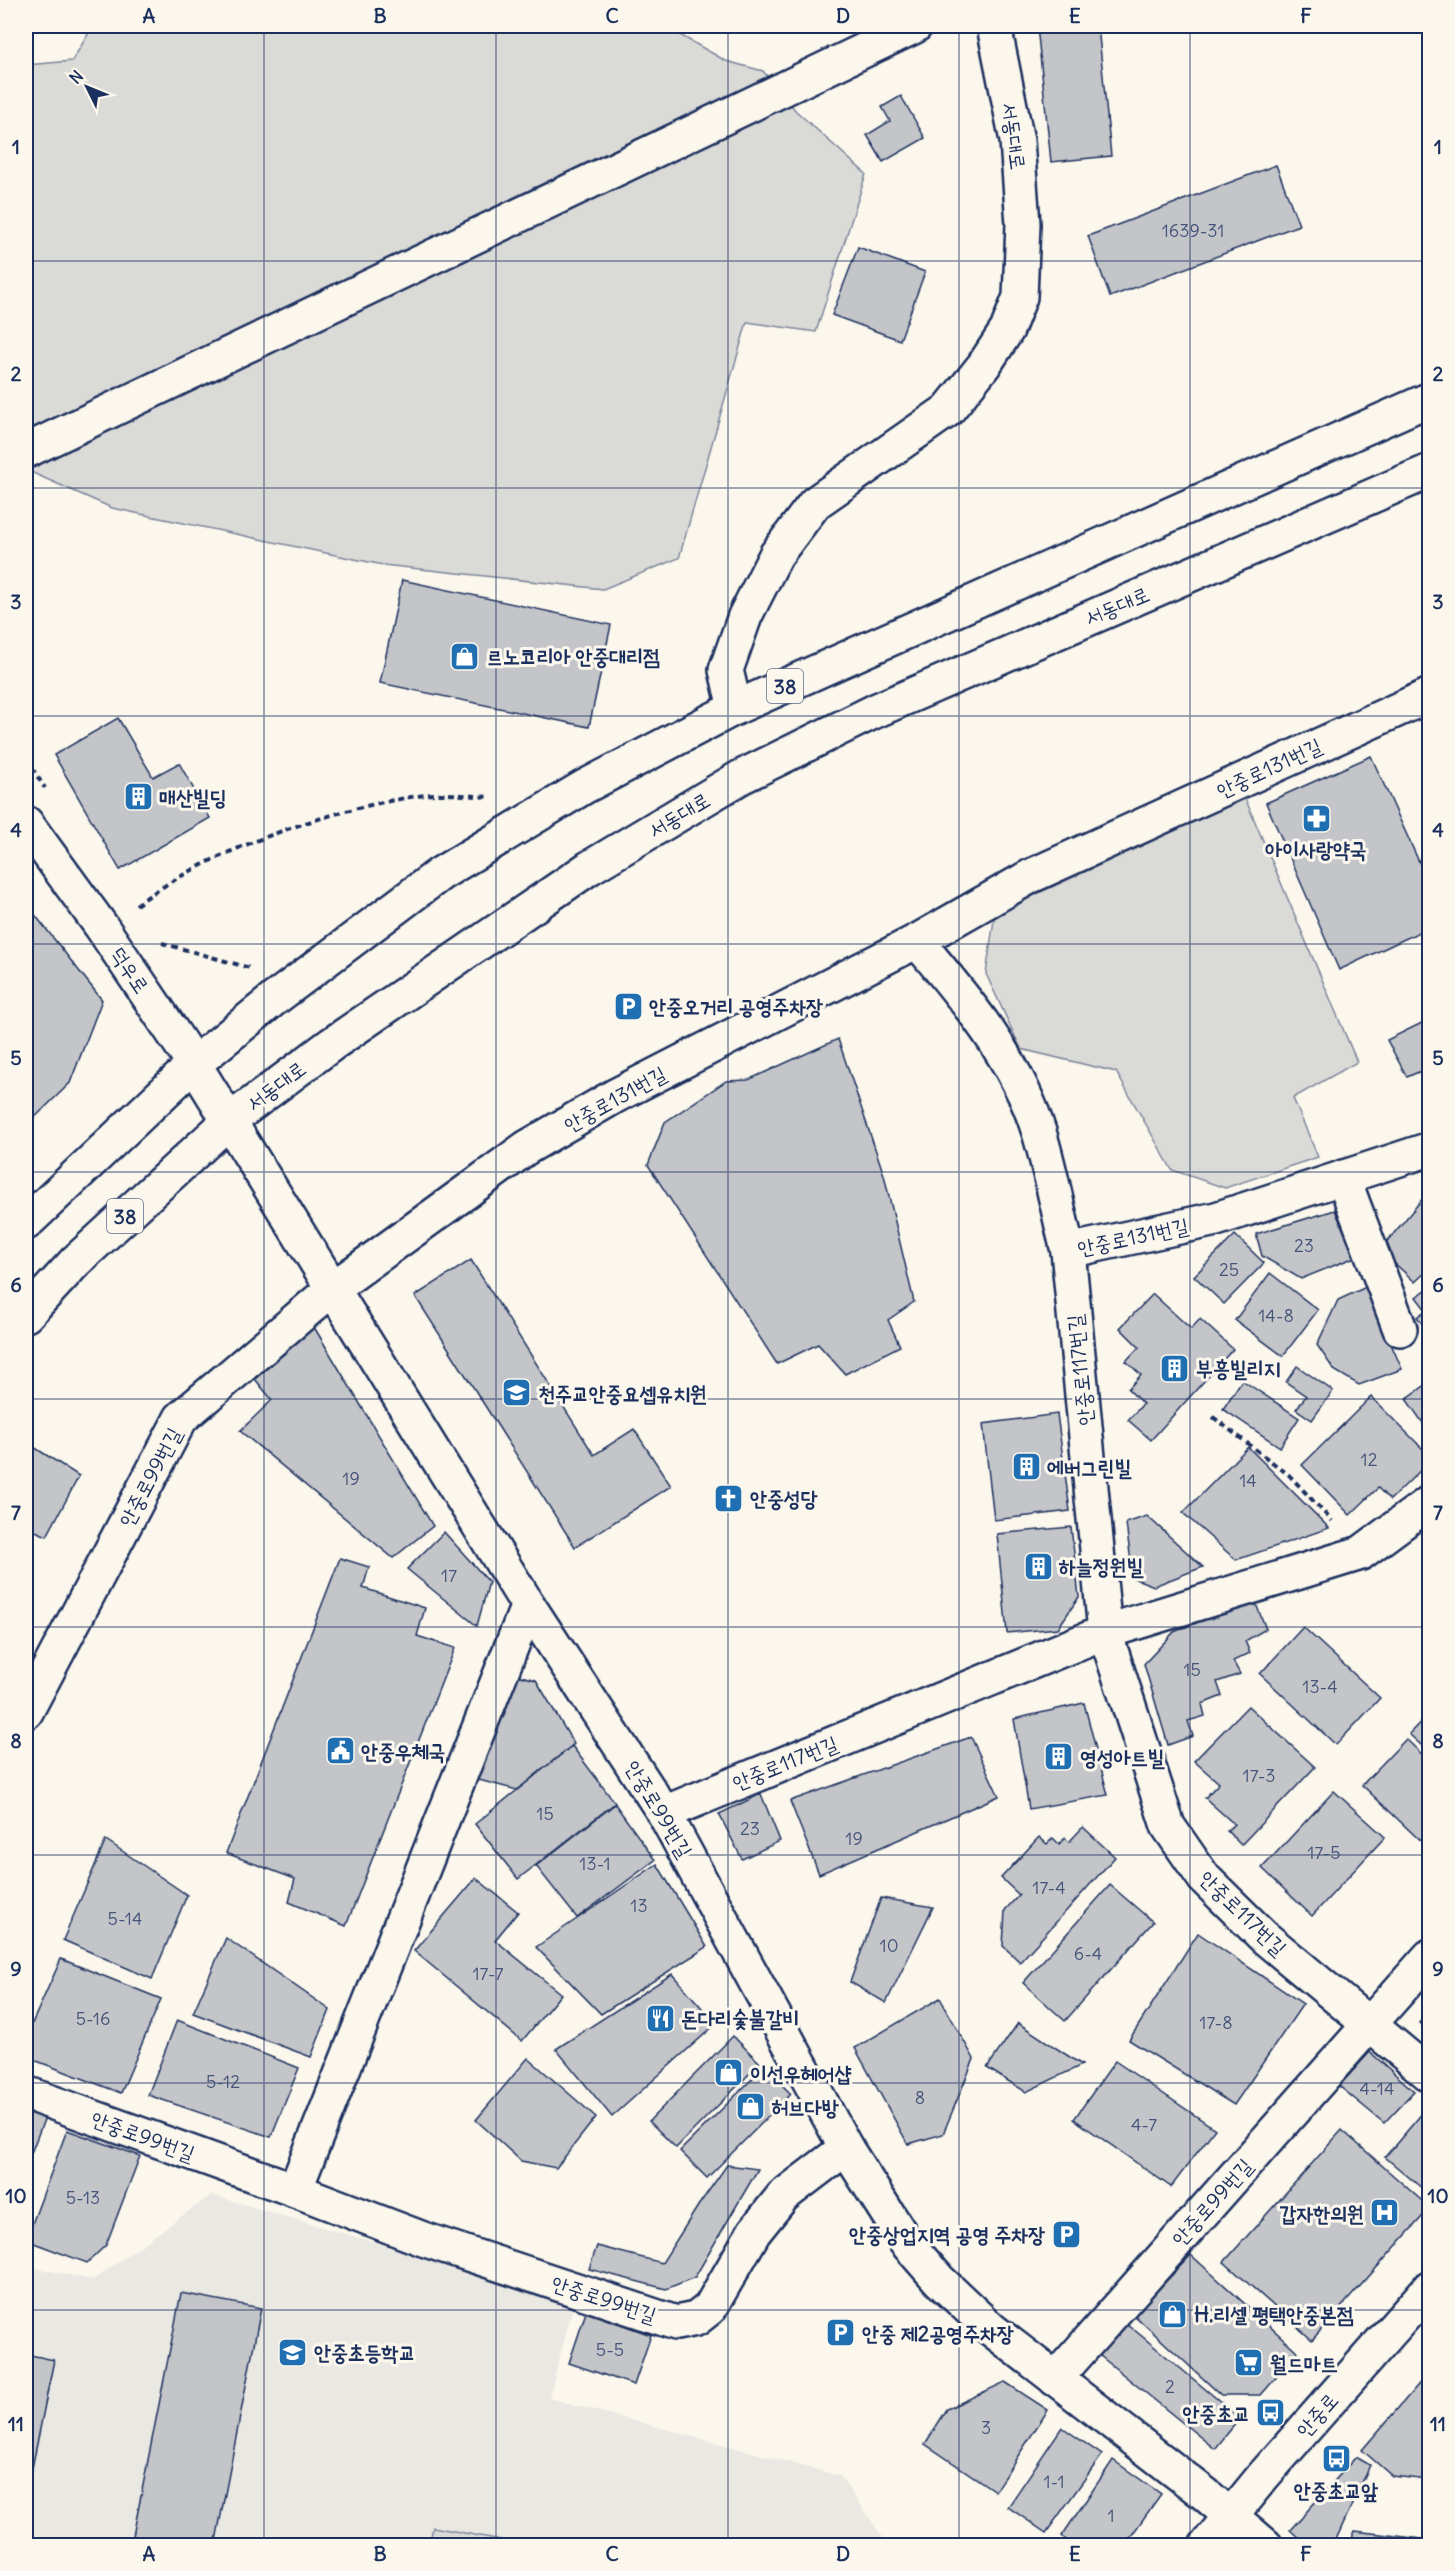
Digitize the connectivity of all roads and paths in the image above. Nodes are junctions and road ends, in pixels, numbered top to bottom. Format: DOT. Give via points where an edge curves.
graph roads {
  1 [pos="915,26"];
  2 [pos="994,26"];
  3 [pos="1430,399"];
  4 [pos="26,451"];
  5 [pos="1430,471"];
  6 [pos="1430,695"];
  7 [pos="735,708"];
  8 [pos="26,759"];
  9 [pos="51,797"];
  10 [pos="495,798"];
  11 [pos="26,823"];
  12 [pos="101,926"];
  13 [pos="917,941"];
  14 [pos="159,943"];
  15 [pos="253,969"];
  16 [pos="194,1064"];
  17 [pos="229,1121"];
  18 [pos="1430,1149"];
  19 [pos="1343,1177"];
  20 [pos="26,1223"];
  21 [pos="1068,1251"];
  22 [pos="332,1289"];
  23 [pos="26,1316"];
  24 [pos="1401,1329"];
  25 [pos="1214,1417"];
  26 [pos="1430,1502"];
  27 [pos="1360,1553"];
  28 [pos="528,1605"];
  29 [pos="1105,1632"];
  30 [pos="26,1712"];
  31 [pos="664,1813"];
  32 [pos="1430,1956"];
  33 [pos="1370,2025"];
  34 [pos="1430,2075"];
  35 [pos="26,2093"];
  36 [pos="846,2148"];
  37 [pos="295,2190"];
  38 [pos="1430,2287"];
  39 [pos="1055,2379"];
  40 [pos="1231,2515"];
  41 [pos="1206,2546"];
  42 [pos="1266,2546"];
  1 -- 4 [label="street"];
  2 -- 7 [label="street, 서동대로" via="1017,141 1023,224 1020,297 1007,330 948,410 815,503 776,555 746,616 726,670"];
  3 -- 7 [label="street, 38"];
  5 -- 17 [label="street, 서동대로 / 38" via="875,711 741,777 589,868 332,1044"];
  6 -- 13 [label="street, 안중로131번길" via="1031,876"];
  7 -- 16 [label="street, 38" via="584,787 440,874"];
  8 -- 9 [label="path"];
  10 -- 12 [label="path" via="428,794 346,810 251,843 160,887"];
  11 -- 12 [label="street, 덕우로"];
  12 -- 16 [label="street, 덕우로"];
  13 -- 21 [label="street, 안중로131번길" via="971,1004 1011,1069 1038,1130"];
  13 -- 22 [label="street, 안중로131번길" via="615,1096 526,1148"];
  14 -- 15 [label="path"];
  16 -- 17 [label="street, 덕우로"];
  16 -- 20 [label="street, 38"];
  17 -- 22 [label="street, 안중로99번길"];
  17 -- 23 [label="street, 서동대로 / 38" via="76,1261"];
  18 -- 19 [label="street, 안중로131번길"];
  19 -- 21 [label="street, 안중로131번길" via="1216,1219"];
  19 -- 24 [label="street"];
  21 -- 29 [label="street, 안중로117번길"];
  22 -- 28 [label="street, 안중로99번길"];
  22 -- 30 [label="street, 안중로99번길" via="181,1418"];
  25 -- 27 [label="path" via="1289,1475"];
  26 -- 27 [label="street, 안중로117번길"];
  27 -- 29 [label="street, 안중로117번길"];
  28 -- 31 [label="street, 안중로99번길"];
  28 -- 37 [label="street"];
  29 -- 31 [label="street, 안중로117번길"];
  29 -- 33 [label="street, 안중로117번길" via="1174,1835 1204,1878 1238,1912"];
  31 -- 36 [label="street, 안중로99번길"];
  32 -- 33 [label="street, 안중로99번길"];
  33 -- 34 [label="street, 안중로117번길"];
  33 -- 39 [label="street, 안중로99번길"];
  35 -- 37 [label="street, 안중로99번길"];
  36 -- 37 [label="street, 안중로99번길" via="783,2196 754,2232 710,2308 696,2319 676,2323 423,2239"];
  36 -- 39 [label="street, 안중로99번길" via="905,2241 939,2280"];
  38 -- 40 [label="street, 안중로"];
  39 -- 40 [label="street, 안중로99번길"];
  40 -- 41 [label="street, 안중로"];
  40 -- 42 [label="street, 안중로99번길"];
}
